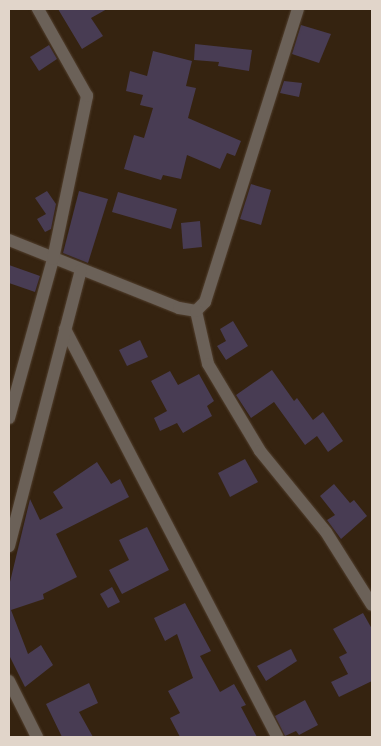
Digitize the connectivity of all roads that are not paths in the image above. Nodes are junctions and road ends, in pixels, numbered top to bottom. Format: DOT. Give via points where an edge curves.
graph roads {
  1 [pos="38,9"];
  2 [pos="298,9"];
  3 [pos="9,240"];
  4 [pos="52,259"];
  5 [pos="81,270"];
  6 [pos="196,311"];
  7 [pos="66,329"];
  8 [pos="9,418"];
  9 [pos="9,546"];
  10 [pos="372,605"];
  11 [pos="9,681"];
  12 [pos="37,737"];
  13 [pos="276,737"];
  1 -- 4 [label="street" via="87,96"];
  2 -- 6 [label="street" via="205,302"];
  3 -- 4 [label="street"];
  4 -- 5 [label="street"];
  4 -- 8 [label="street"];
  5 -- 6 [label="street" via="178,308"];
  5 -- 7 [label="street"];
  6 -- 10 [label="street" via="208,364 260,451 326,532"];
  7 -- 9 [label="street"];
  7 -- 13 [label="street"];
  11 -- 12 [label="street"];
}
